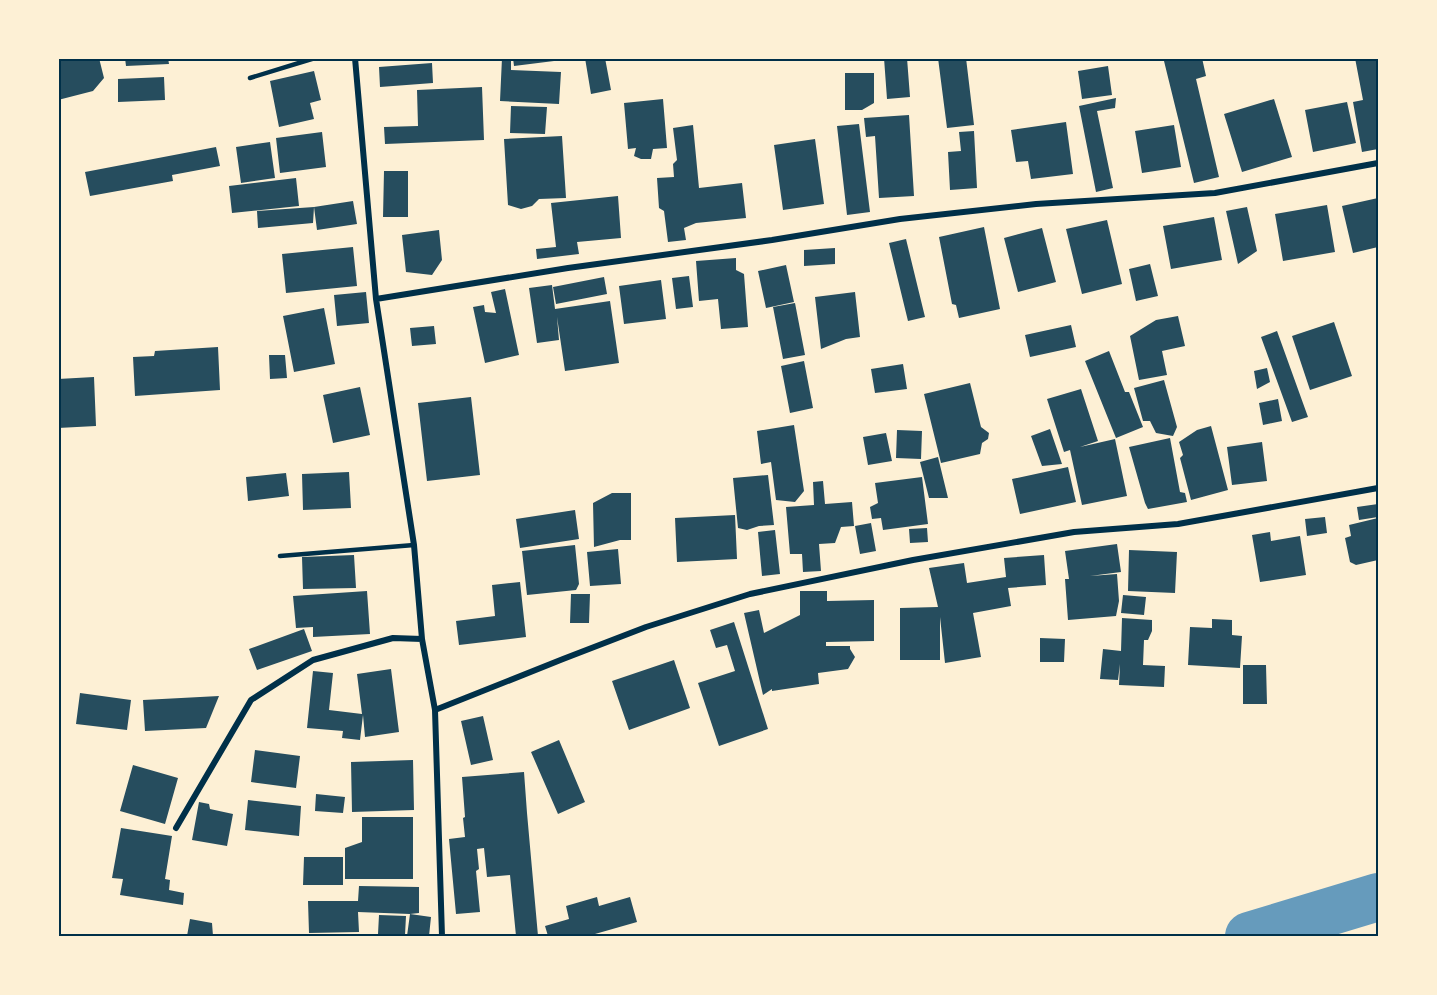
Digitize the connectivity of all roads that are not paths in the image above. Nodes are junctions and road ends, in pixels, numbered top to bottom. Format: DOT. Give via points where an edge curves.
graph roads {
  1 [pos="315,58"];
  2 [pos="354,58"];
  3 [pos="250,78"];
  4 [pos="1378,163"];
  5 [pos="376,299"];
  6 [pos="1378,488"];
  7 [pos="414,545"];
  8 [pos="280,556"];
  9 [pos="422,639"];
  10 [pos="435,710"];
  11 [pos="176,828"];
  12 [pos="442,936"];
  1 -- 3 [label="lane"];
  2 -- 5 [label="street"];
  4 -- 5 [label="street" via="1215,193 1036,204 900,219"];
  5 -- 7 [label="street"];
  6 -- 10 [label="street" via="1178,524 1074,532 750,594 646,627"];
  7 -- 8 [label="lane"];
  7 -- 9 [label="street"];
  9 -- 10 [label="street"];
  9 -- 11 [label="street" via="393,638 313,660 251,700"];
  10 -- 12 [label="street"];
}
